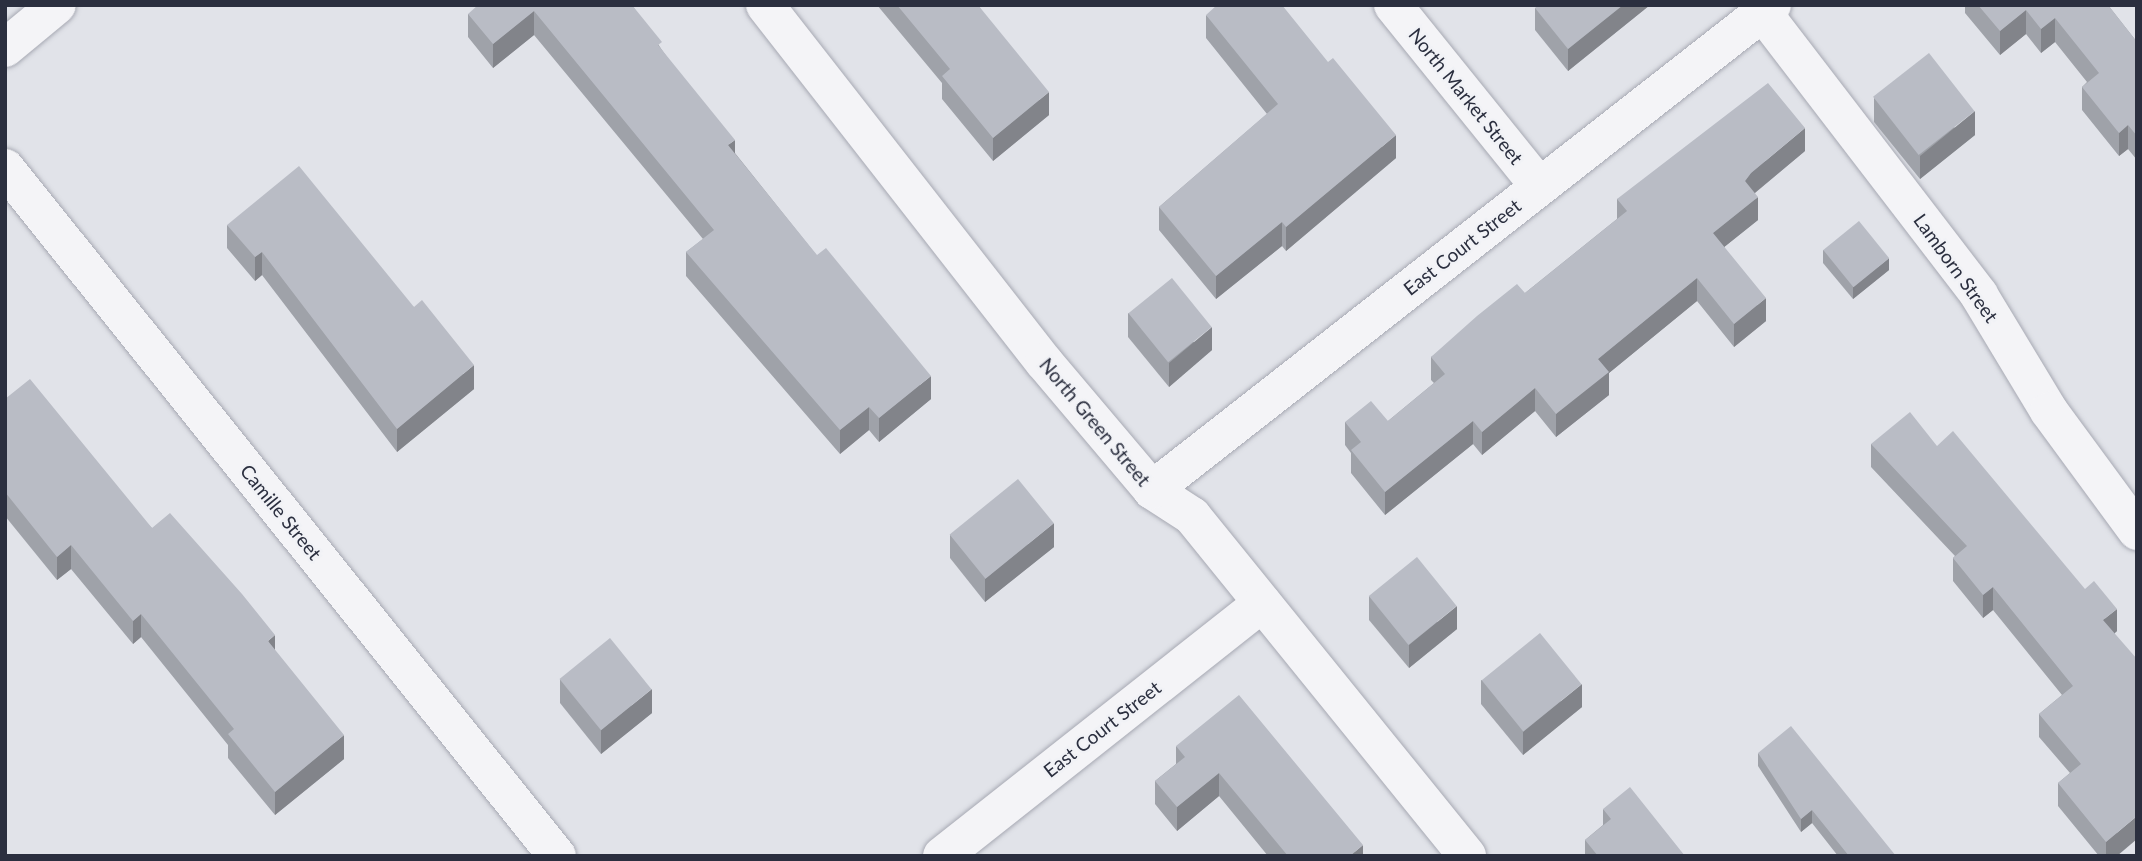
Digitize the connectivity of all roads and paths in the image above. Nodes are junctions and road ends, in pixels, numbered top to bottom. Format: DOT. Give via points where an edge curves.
graph roads {
  1 [pos="57,5"];
  2 [pos="765,5"];
  3 [pos="1393,5"];
  4 [pos="1768,9"];
  5 [pos="5,48"];
  6 [pos="5,168"];
  7 [pos="1539,186"];
  8 [pos="1152,489"];
  9 [pos="2137,531"];
  10 [pos="1262,603"];
  11 [pos="557,856"];
  12 [pos="942,856"];
  13 [pos="1467,856"];
  1 -- 5 [label="street"];
  2 -- 8 [label="street, North Green Street"];
  3 -- 7 [label="street, North Market Street"];
  4 -- 7 [label="street, East Court Street"];
  4 -- 9 [label="street, Lamborn Street" via="1979,295 2049,411"];
  6 -- 11 [label="street, Camille Street"];
  7 -- 8 [label="street, East Court Street"];
  8 -- 10 [label="street, North Green Street" via="1192,516"];
  10 -- 12 [label="street, East Court Street"];
  10 -- 13 [label="street, North Green Street"];
}
